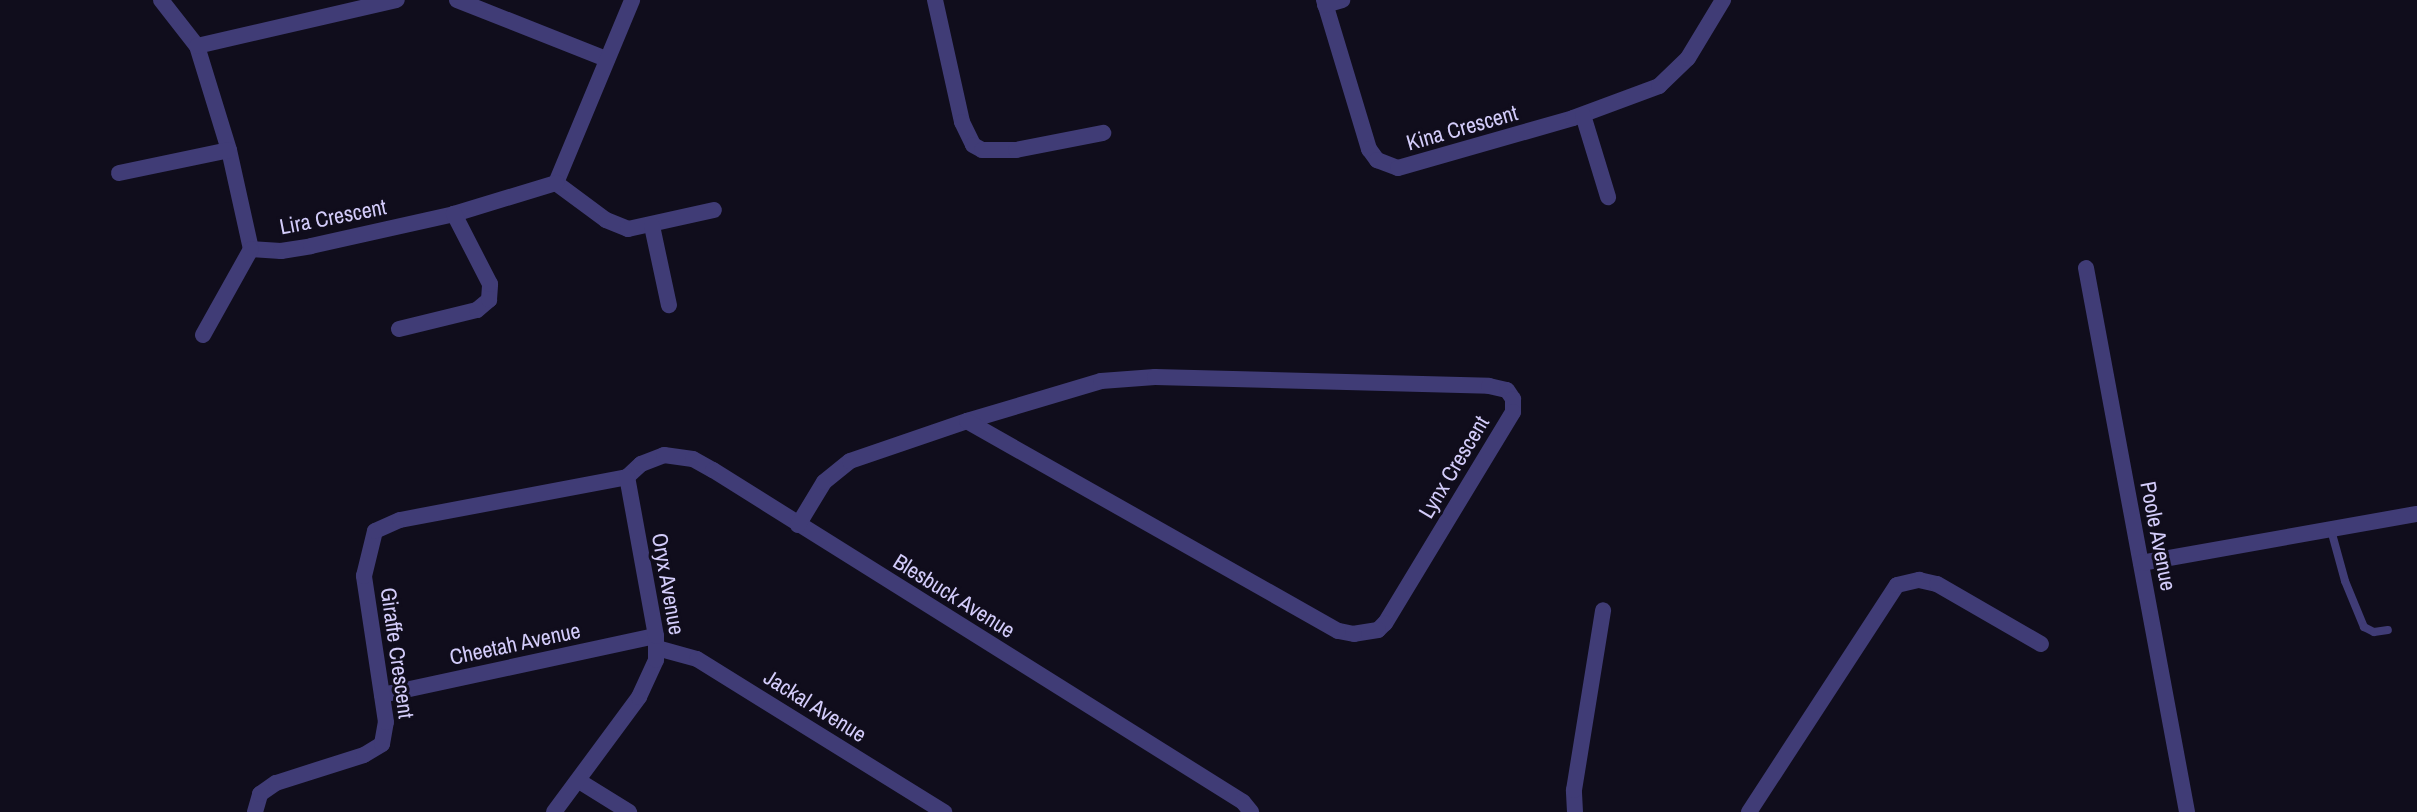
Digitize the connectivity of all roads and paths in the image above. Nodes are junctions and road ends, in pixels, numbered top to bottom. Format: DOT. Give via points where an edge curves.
graph roads {
  1 [pos="161,0"];
  2 [pos="397,0"];
  3 [pos="457,0"];
  4 [pos="632,0"];
  5 [pos="935,0"];
  6 [pos="1330,2"];
  7 [pos="1717,2"];
  8 [pos="197,46"];
  9 [pos="606,59"];
  10 [pos="1583,115"];
  11 [pos="1103,133"];
  12 [pos="229,150"];
  13 [pos="119,173"];
  14 [pos="556,183"];
  15 [pos="1608,197"];
  16 [pos="714,210"];
  17 [pos="454,214"];
  18 [pos="652,226"];
  19 [pos="251,249"];
  20 [pos="2086,268"];
  21 [pos="669,305"];
  22 [pos="399,329"];
  23 [pos="203,335"];
  24 [pos="967,421"];
  25 [pos="627,477"];
  26 [pos="2417,514"];
  27 [pos="798,525"];
  28 [pos="2331,529"];
  29 [pos="2141,563"];
  30 [pos="1603,610"];
  31 [pos="2388,630"];
  32 [pos="657,642"];
  33 [pos="2041,644"];
  34 [pos="382,695"];
  35 [pos="579,781"];
  36 [pos="255,812"];
  37 [pos="554,812"];
  38 [pos="629,812"];
  39 [pos="944,812"];
  40 [pos="1251,812"];
  41 [pos="1575,812"];
  42 [pos="1749,812"];
  43 [pos="2187,812"];
  1 -- 8 [label="street"];
  2 -- 8 [label="street"];
  3 -- 9 [label="street"];
  4 -- 9 [label="street"];
  5 -- 11 [label="street" via="962,122 973,145 1016,150"];
  6 -- 10 [label="street, Kina Crescent" via="1369,149 1387,165 1414,166"];
  7 -- 10 [label="street, Kina Crescent" via="1673,76"];
  8 -- 12 [label="street, Lira Crescent"];
  9 -- 14 [label="street"];
  10 -- 15 [label="street"];
  12 -- 13 [label="street"];
  12 -- 19 [label="street, Lira Crescent"];
  14 -- 17 [label="street, Lira Crescent"];
  14 -- 18 [label="street" via="618,226"];
  16 -- 18 [label="street"];
  17 -- 19 [label="street, Lira Crescent" via="293,249"];
  17 -- 22 [label="street" via="490,284 489,300 477,310"];
  18 -- 21 [label="street"];
  19 -- 23 [label="street"];
  20 -- 29 [label="street, Poole Avenue"];
  24 -- 24 [label="street, Lynx Crescent" via="1338,631 1354,634 1378,630 1392,613 1513,412 1513,399 1507,390 1489,386 1155,377 1077,386"];
  24 -- 27 [label="street, Lynx Crescent" via="839,467"];
  25 -- 27 [label="street, Blesbuck Avenue" via="653,457 693,459"];
  25 -- 32 [label="street, Oryx Avenue"];
  25 -- 34 [label="street, Giraffe Crescent" via="400,520 375,531 364,576"];
  26 -- 28 [label="street"];
  27 -- 40 [label="street, Blesbuck Avenue" via="1243,802"];
  28 -- 29 [label="street"];
  28 -- 31 [label="lane" via="2364,627"];
  29 -- 43 [label="street, Poole Avenue"];
  30 -- 41 [label="street" via="1574,790"];
  32 -- 34 [label="street, Cheetah Avenue"];
  32 -- 35 [label="street, Oryx Avenue" via="651,676"];
  32 -- 39 [label="street, Jackal Avenue" via="697,659"];
  33 -- 42 [label="street" via="1937,584 1919,580 1897,585"];
  34 -- 36 [label="street, Giraffe Crescent" via="382,744 364,755 276,783 260,794"];
  35 -- 37 [label="street, Oryx Avenue"];
  35 -- 38 [label="street"];
}
